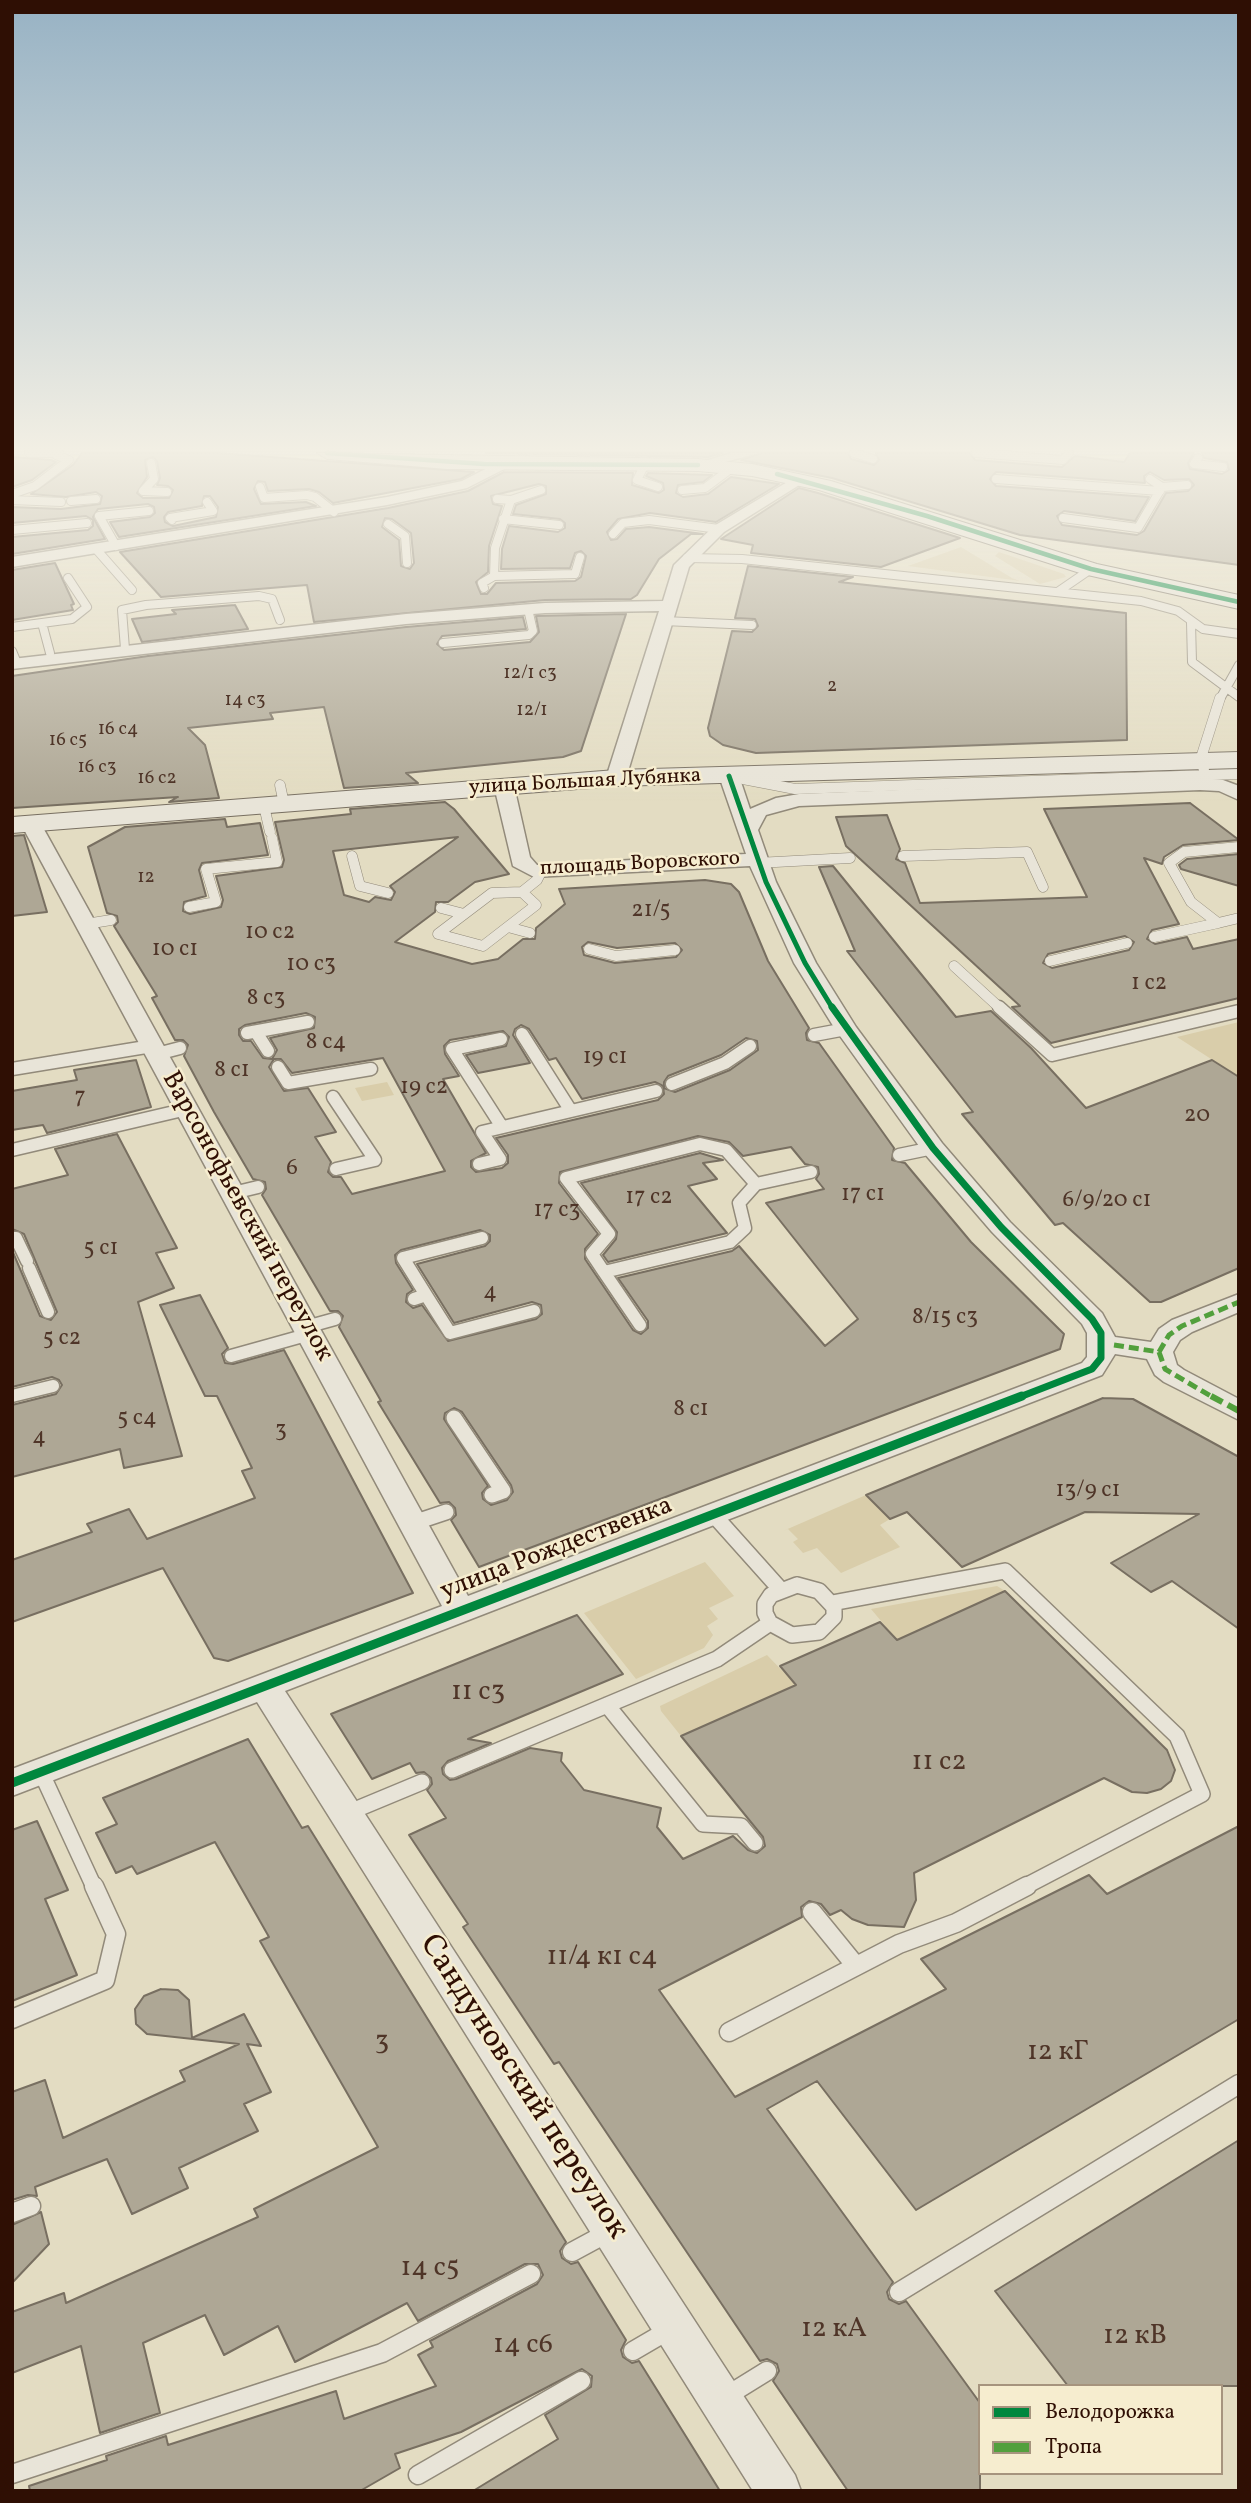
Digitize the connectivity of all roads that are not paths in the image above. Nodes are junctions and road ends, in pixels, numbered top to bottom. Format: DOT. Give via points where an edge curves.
graph roads {
  1 [pos="114,570"];
  2 [pos="494,570"];
  3 [pos="576,570"];
  4 [pos="680,570"];
  5 [pos="849,570"];
  6 [pos="1090,570"];
  7 [pos="1095,570"];
  8 [pos="494,576"];
  9 [pos="68,578"];
  10 [pos="484,588"];
  11 [pos="132,590"];
  12 [pos="1059,591"];
  13 [pos="1239,602"];
  14 [pos="528,609"];
  15 [pos="666,613"];
  16 [pos="280,620"];
  17 [pos="1191,622"];
  18 [pos="42,623"];
  19 [pos="752,625"];
  20 [pos="12,627"];
  21 [pos="1239,634"];
  22 [pos="443,643"];
  23 [pos="125,649"];
  24 [pos="50,653"];
  25 [pos="14,659"];
  26 [pos="1239,665"];
  27 [pos="1225,685"];
  28 [pos="1239,697"];
  29 [pos="1204,768"];
  30 [pos="1238,772"];
  31 [pos="729,776"];
  32 [pos="616,778"];
  33 [pos="504,786"];
  34 [pos="276,798"];
  35 [pos="22,825"];
  36 [pos="747,833"];
  37 [pos="1239,847"];
  38 [pos="352,856"];
  39 [pos="903,856"];
  40 [pos="850,858"];
  41 [pos="757,861"];
  42 [pos="541,872"];
  43 [pos="1043,887"];
  44 [pos="522,892"];
  45 [pos="388,893"];
  46 [pos="189,907"];
  47 [pos="440,908"];
  48 [pos="464,914"];
  49 [pos="1239,918"];
  50 [pos="111,920"];
  51 [pos="1218,923"];
  52 [pos="86,924"];
  53 [pos="508,926"];
  54 [pos="530,933"];
  55 [pos="1154,937"];
  56 [pos="1127,943"];
  57 [pos="589,948"];
  58 [pos="675,950"];
  59 [pos="1050,961"];
  60 [pos="954,966"];
  61 [pos="1239,1011"];
  62 [pos="308,1022"];
  63 [pos="846,1029"];
  64 [pos="522,1034"];
  65 [pos="814,1035"];
  66 [pos="501,1039"];
  67 [pos="750,1046"];
  68 [pos="180,1048"];
  69 [pos="155,1050"];
  70 [pos="268,1051"];
  71 [pos="278,1066"];
  72 [pos="12,1069"];
  73 [pos="371,1069"];
  74 [pos="673,1084"];
  75 [pos="656,1091"];
  76 [pos="333,1097"];
  77 [pos="187,1110"];
  78 [pos="571,1111"];
  79 [pos="502,1127"];
  80 [pos="933,1148"];
  81 [pos="12,1150"];
  82 [pos="899,1155"];
  83 [pos="479,1164"];
  84 [pos="336,1169"];
  85 [pos="811,1172"];
  86 [pos="756,1184"];
  87 [pos="12,1238"];
  88 [pos="482,1238"];
  89 [pos="604,1272"];
  90 [pos="1239,1302"];
  91 [pos="48,1311"];
  92 [pos="534,1311"];
  93 [pos="335,1320"];
  94 [pos="640,1325"];
  95 [pos="308,1331"];
  96 [pos="1108,1344"];
  97 [pos="1159,1352"];
  98 [pos="231,1356"];
  99 [pos="53,1386"];
  100 [pos="12,1396"];
  101 [pos="1239,1411"];
  102 [pos="454,1418"];
  103 [pos="492,1495"];
  104 [pos="446,1512"];
  105 [pos="712,1513"];
  106 [pos="413,1523"];
  107 [pos="780,1589"];
  108 [pos="832,1603"];
  109 [pos="460,1609"];
  110 [pos="770,1623"];
  111 [pos="264,1686"];
  112 [pos="607,1705"];
  113 [pos="452,1770"];
  114 [pos="27,1778"];
  115 [pos="422,1782"];
  116 [pos="345,1815"];
  117 [pos="755,1843"];
  118 [pos="812,1912"];
  119 [pos="856,1966"];
  120 [pos="12,2019"];
  121 [pos="729,2032"];
  122 [pos="1239,2084"];
  123 [pos="31,2206"];
  124 [pos="12,2213"];
  125 [pos="613,2230"];
  126 [pos="572,2252"];
  127 [pos="531,2274"];
  128 [pos="900,2291"];
  129 [pos="676,2326"];
  130 [pos="633,2351"];
  131 [pos="767,2371"];
  132 [pos="581,2381"];
  133 [pos="722,2398"];
  134 [pos="12,2474"];
  135 [pos="418,2475"];
  136 [pos="779,2491"];
  1 -- 11 [label="lane"];
  2 -- 8 [label="lane"];
  3 -- 8 [label="lane" via="575,574"];
  4 -- 15 [label="street"];
  5 -- 12 [label="lane"];
  6 -- 12 [label="lane"];
  7 -- 13 [label="main road"];
  8 -- 10 [label="lane" via="482,583"];
  9 -- 18 [label="lane" via="86,607 82,614"];
  12 -- 17 [label="lane" via="1157,604 1178,611"];
  14 -- 15 [label="street"];
  14 -- 22 [label="lane" via="533,631 529,635"];
  14 -- 23 [label="street" via="492,608"];
  15 -- 19 [label="lane"];
  15 -- 32 [label="street"];
  16 -- 23 [label="lane" via="272,599 259,596 146,605 122,610"];
  17 -- 21 [label="lane" via="1213,632"];
  17 -- 27 [label="lane" via="1192,662"];
  18 -- 20 [label="lane"];
  18 -- 24 [label="lane"];
  23 -- 25 [label="street"];
  26 -- 27 [label="lane"];
  27 -- 28 [label="lane"];
  27 -- 29 [label="lane"];
  29 -- 30 [label="main road, улица Большая Лубянка"];
  29 -- 31 [label="main road, улица Большая Лубянка"];
  30 -- 36 [label="street" via="1212,784 799,800 759,811"];
  31 -- 32 [label="main road, улица Большая Лубянка"];
  31 -- 36 [label="street"];
  32 -- 33 [label="main road, улица Большая Лубянка"];
  33 -- 34 [label="main road, улица Большая Лубянка"];
  33 -- 42 [label="street, площадь Воровского" via="520,857 528,869"];
  34 -- 35 [label="main road, улица Большая Лубянка"];
  34 -- 46 [label="lane" via="271,835 277,862 206,869 216,902"];
  35 -- 52 [label="street, Варсонофьевский переулок"];
  36 -- 41 [label="street"];
  37 -- 51 [label="lane" via="1184,852 1169,863 1191,902"];
  38 -- 45 [label="lane" via="360,886"];
  39 -- 43 [label="lane" via="1027,852"];
  40 -- 41 [label="lane"];
  41 -- 42 [label="street, площадь Воровского"];
  41 -- 63 [label="street" via="805,964"];
  42 -- 44 [label="lane"];
  44 -- 48 [label="lane" via="492,893"];
  44 -- 53 [label="lane" via="536,905"];
  47 -- 48 [label="lane"];
  48 -- 53 [label="lane" via="438,934 483,946"];
  49 -- 51 [label="lane"];
  50 -- 52 [label="lane"];
  51 -- 55 [label="lane"];
  52 -- 69 [label="street, Варсонофьевский переулок"];
  53 -- 54 [label="lane"];
  56 -- 59 [label="lane"];
  57 -- 58 [label="lane" via="616,956"];
  60 -- 61 [label="lane" via="1052,1055"];
  62 -- 70 [label="lane" via="251,1033"];
  63 -- 65 [label="lane"];
  63 -- 80 [label="street"];
  64 -- 78 [label="lane"];
  66 -- 79 [label="lane" via="452,1049"];
  67 -- 74 [label="lane" via="725,1063"];
  68 -- 69 [label="lane"];
  69 -- 72 [label="lane"];
  69 -- 77 [label="street, Варсонофьевский переулок"];
  71 -- 73 [label="lane" via="288,1083"];
  75 -- 78 [label="lane"];
  76 -- 84 [label="lane" via="376,1160"];
  77 -- 81 [label="lane"];
  77 -- 95 [label="street, Варсонофьевский переулок" via="245,1190"];
  78 -- 79 [label="lane"];
  79 -- 83 [label="lane" via="482,1132 500,1159"];
  80 -- 82 [label="lane"];
  80 -- 96 [label="street" via="1001,1227 1092,1319"];
  85 -- 86 [label="lane"];
  86 -- 89 [label="lane" via="739,1203 745,1228 730,1241"];
  86 -- 89 [label="lane" via="726,1150 700,1144 566,1178 609,1234 592,1254"];
  87 -- 91 [label="lane" via="16,1238"];
  88 -- 92 [label="lane" via="403,1258 420,1297 450,1333"];
  89 -- 94 [label="lane"];
  90 -- 97 [label="street" via="1182,1326 1169,1335"];
  93 -- 95 [label="lane"];
  95 -- 98 [label="lane"];
  95 -- 106 [label="street, Варсонофьевский переулок"];
  96 -- 97 [label="street"];
  96 -- 105 [label="street, улица Рождественка" via="1092,1369"];
  97 -- 101 [label="street" via="1165,1369 1174,1376"];
  99 -- 100 [label="lane"];
  102 -- 103 [label="lane" via="503,1491"];
  104 -- 106 [label="lane"];
  105 -- 107 [label="lane"];
  105 -- 109 [label="street, улица Рождественка"];
  106 -- 109 [label="street, Варсонофьевский переулок"];
  107 -- 108 [label="lane" via="807,1586"];
  107 -- 110 [label="lane" via="765,1604"];
  108 -- 110 [label="lane" via="834,1617 819,1632 792,1634"];
  108 -- 119 [label="lane" via="1005,1572 1177,1736 1202,1794 956,1923"];
  109 -- 111 [label="street, улица Рождественка"];
  110 -- 112 [label="lane" via="717,1659"];
  111 -- 114 [label="street, улица Рождественка"];
  111 -- 116 [label="street, Сандуновский переулок"];
  112 -- 113 [label="lane"];
  112 -- 117 [label="lane" via="703,1824 741,1826"];
  114 -- 120 [label="lane" via="116,1934 105,1980"];
  115 -- 116 [label="lane"];
  116 -- 125 [label="street, Сандуновский переулок"];
  118 -- 119 [label="lane"];
  119 -- 121 [label="lane"];
  122 -- 128 [label="lane"];
  123 -- 124 [label="lane"];
  125 -- 126 [label="lane"];
  125 -- 129 [label="street, Сандуновский переулок"];
  127 -- 134 [label="lane" via="382,2353"];
  129 -- 130 [label="lane"];
  129 -- 133 [label="street, Сандуновский переулок"];
  131 -- 133 [label="lane"];
  132 -- 135 [label="lane"];
  133 -- 136 [label="street, Сандуновский переулок"];
}
